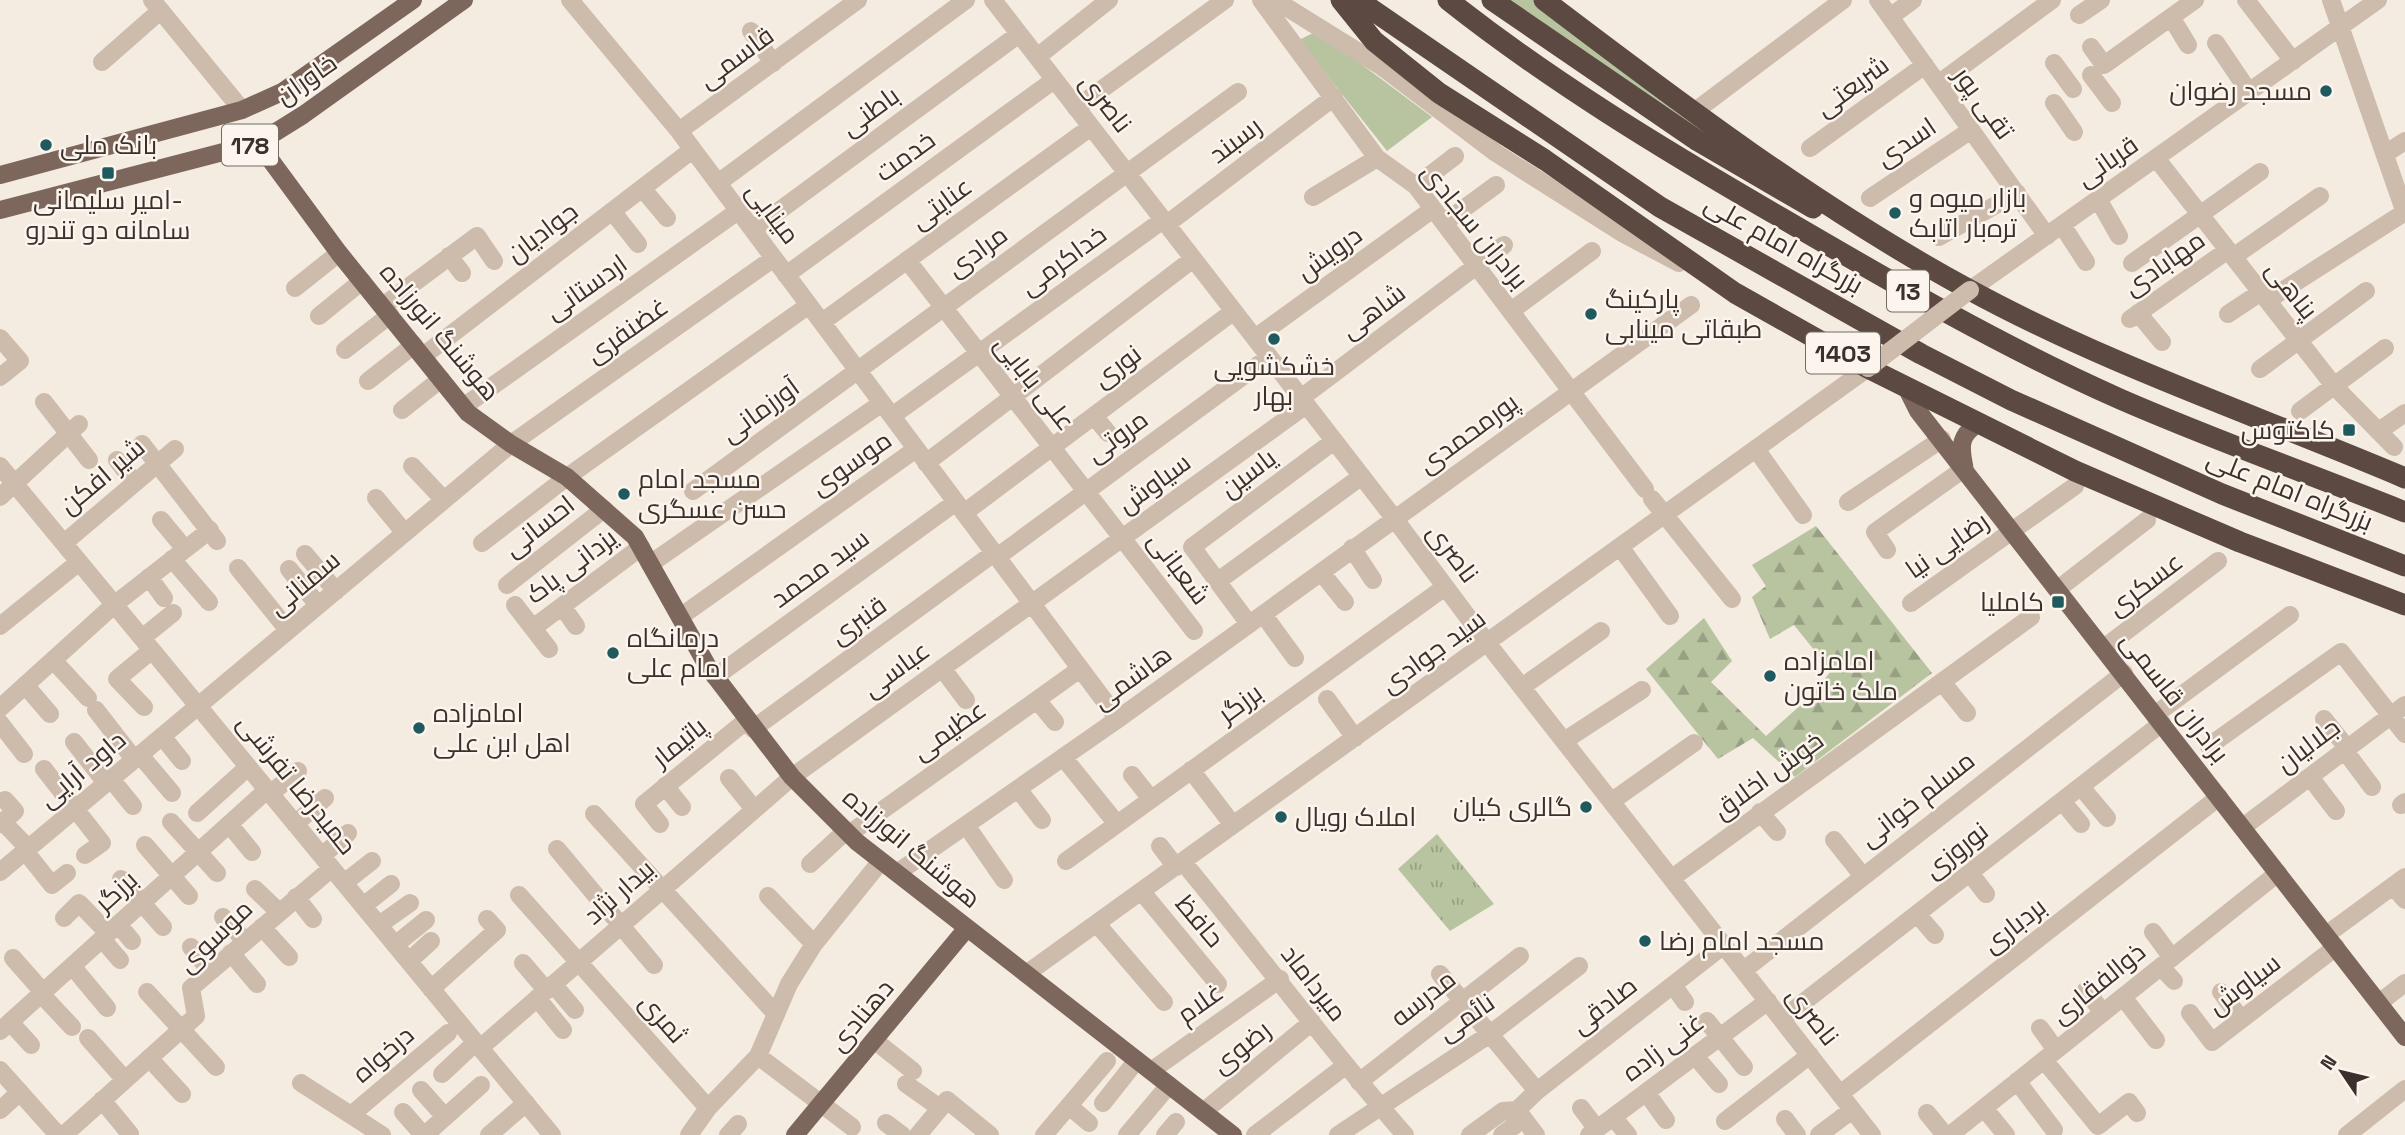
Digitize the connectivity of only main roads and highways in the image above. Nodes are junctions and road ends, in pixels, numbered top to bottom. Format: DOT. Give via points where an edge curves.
graph roads {
  1 [pos="413,0"];
  2 [pos="464,0"];
  3 [pos="1341,0"];
  4 [pos="1358,0"];
  5 [pos="1448,0"];
  6 [pos="1492,0"];
  7 [pos="1544,0"];
  8 [pos="258,143"];
  9 [pos="0,176"];
  10 [pos="0,210"];
  11 [pos="1876,237"];
  12 [pos="1907,388"];
  13 [pos="1977,424"];
  14 [pos="1965,468"];
  15 [pos="2405,478"];
  16 [pos="2405,512"];
  17 [pos="2405,566"];
  18 [pos="2405,605"];
  19 [pos="967,928"];
  20 [pos="2405,1037"];
  21 [pos="1223,1132"];
  22 [pos="798,1134"];
  1 -- 9 [label="main road, خاوران / 178" via="282,92 242,110"];
  2 -- 8 [label="main road, خاوران / 178"];
  3 -- 12 [label="highway, 1403" via="1374,41 1439,93 1545,160 1735,293"];
  4 -- 17 [label="highway, بزرگراه امام علی / 13" via="1660,207 1921,355 2222,494"];
  5 -- 16 [label="highway, بزرگراه امام علی / 13" via="1656,144 1963,321 2120,398"];
  6 -- 11 [label="highway" via="1699,141 1820,213"];
  7 -- 11 [label="highway" via="1694,112"];
  8 -- 10 [label="main road, خاوران / 178"];
  8 -- 19 [label="main road, هوشنگ انورزاده" via="463,407 511,444 567,477 635,537 715,677 792,776 847,832"];
  11 -- 15 [label="highway" via="1970,290 2188,392"];
  12 -- 13 [label="highway, 1403"];
  12 -- 14 [label="main road, برادران قاسمی" via="1918,411"];
  13 -- 14 [label="main road" via="1965,432 1960,444"];
  13 -- 18 [label="highway, 1403" via="2194,523"];
  14 -- 20 [label="main road, برادران قاسمی"];
  19 -- 21 [label="main road, هوشنگ انورزاده"];
  19 -- 22 [label="main road, دهنادی"];
}
